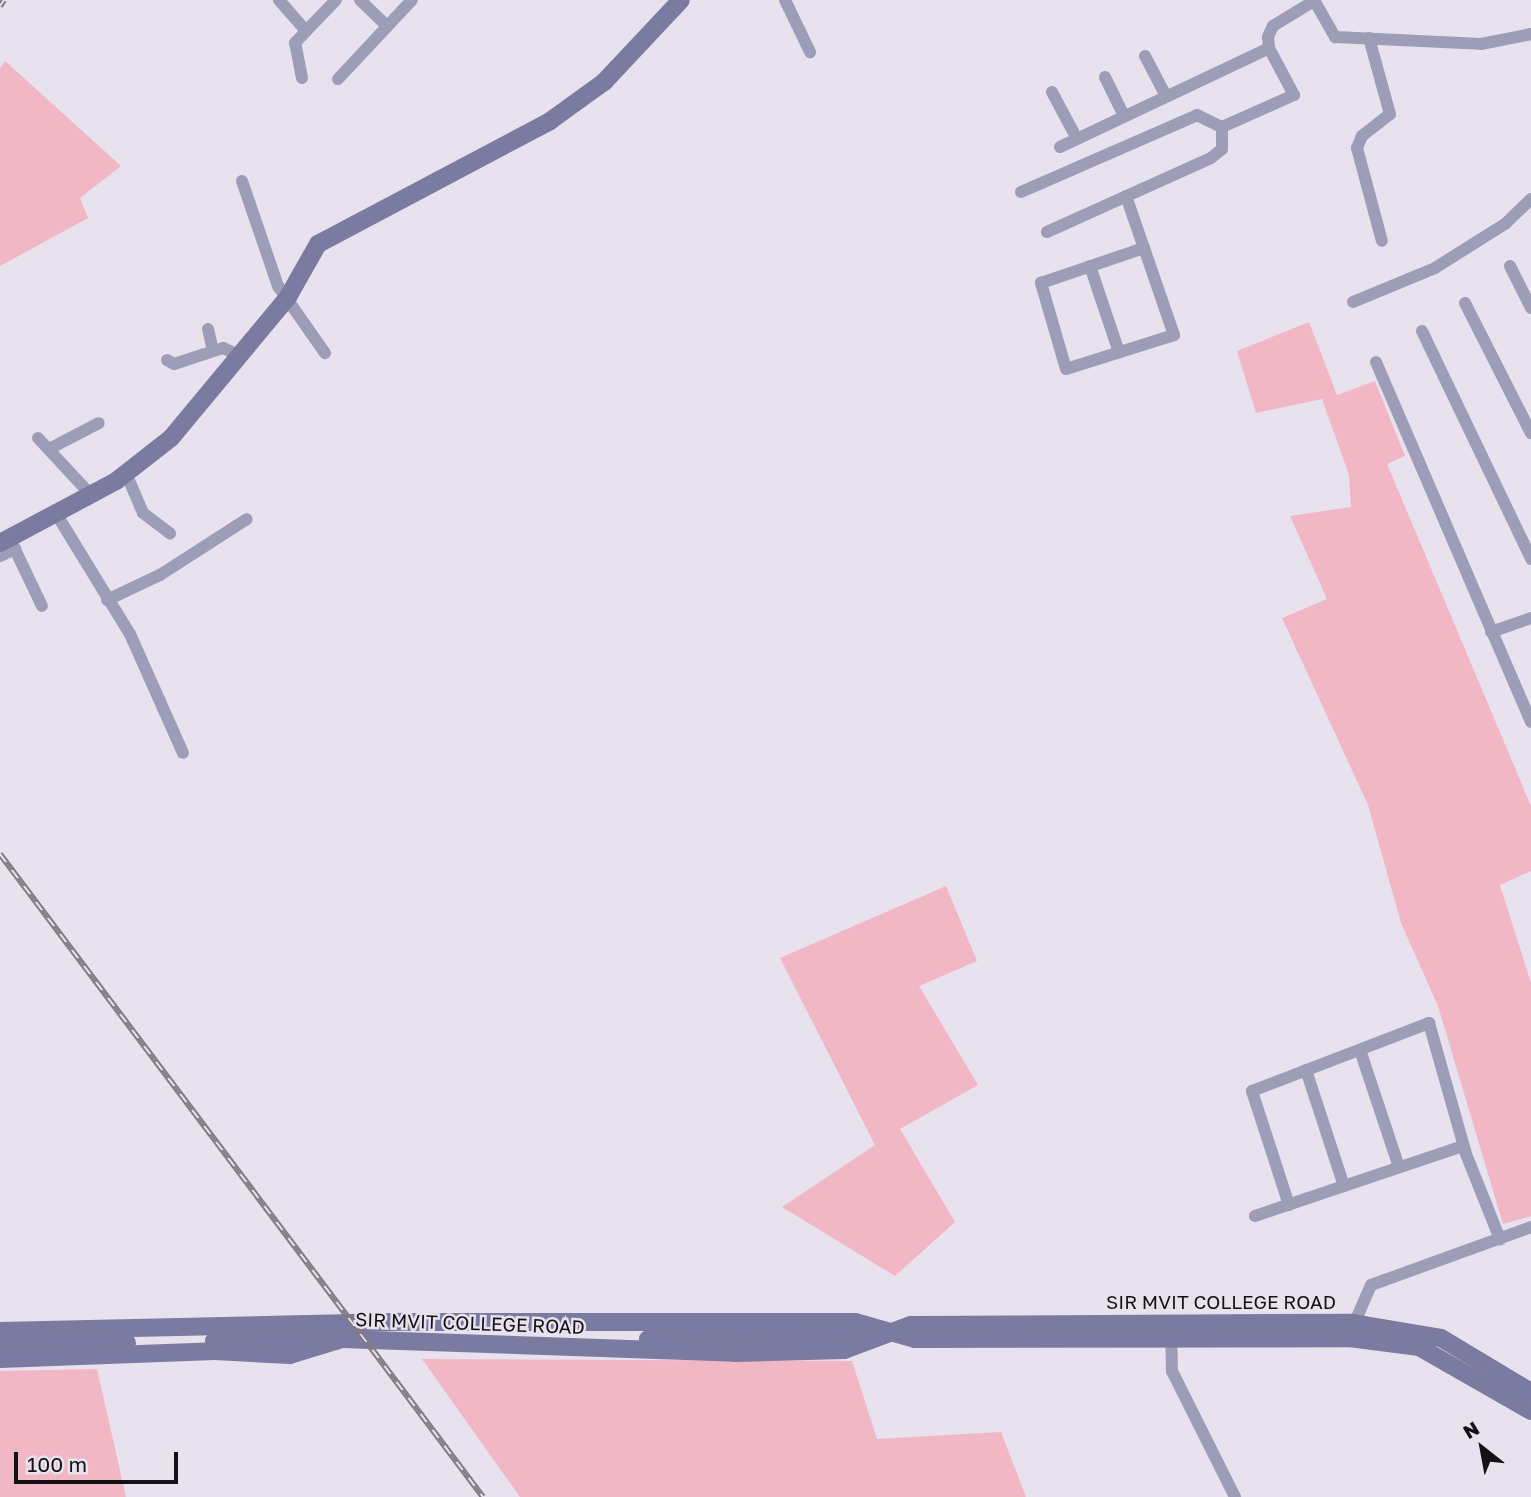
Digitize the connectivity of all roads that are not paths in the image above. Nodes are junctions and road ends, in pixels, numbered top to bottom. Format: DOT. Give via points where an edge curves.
graph roads {
  1 [pos="279,0"];
  2 [pos="336,0"];
  3 [pos="360,0"];
  4 [pos="412,0"];
  5 [pos="681,0"];
  6 [pos="785,0"];
  7 [pos="1314,1"];
  8 [pos="387,26"];
  9 [pos="306,32"];
  10 [pos="1531,34"];
  11 [pos="1369,38"];
  12 [pos="1269,48"];
  13 [pos="810,52"];
  14 [pos="1145,56"];
  15 [pos="1105,77"];
  16 [pos="302,78"];
  17 [pos="338,79"];
  18 [pos="1052,92"];
  19 [pos="1166,96"];
  20 [pos="1124,116"];
  21 [pos="1222,127"];
  22 [pos="1077,139"];
  23 [pos="1060,147"];
  24 [pos="242,181"];
  25 [pos="1021,192"];
  26 [pos="1126,196"];
  27 [pos="1531,199"];
  28 [pos="1047,232"];
  29 [pos="1382,241"];
  30 [pos="1144,248"];
  31 [pos="1090,266"];
  32 [pos="1510,266"];
  33 [pos="288,296"];
  34 [pos="1353,302"];
  35 [pos="1465,303"];
  36 [pos="1531,308"];
  37 [pos="208,329"];
  38 [pos="1422,331"];
  39 [pos="213,349"];
  40 [pos="1119,352"];
  41 [pos="324,353"];
  42 [pos="239,355"];
  43 [pos="167,360"];
  44 [pos="1376,362"];
  45 [pos="99,423"];
  46 [pos="1530,426"];
  47 [pos="38,438"];
  48 [pos="49,449"];
  49 [pos="126,473"];
  50 [pos="91,495"];
  51 [pos="57,515"];
  52 [pos="247,519"];
  53 [pos="170,533"];
  54 [pos="9,544"];
  55 [pos="0,555"];
  56 [pos="1531,559"];
  57 [pos="107,600"];
  58 [pos="42,606"];
  59 [pos="1531,618"];
  60 [pos="1491,632"];
  61 [pos="1531,722"];
  62 [pos="183,753"];
  63 [pos="1360,1049"];
  64 [pos="1306,1070"];
  65 [pos="1463,1146"];
  66 [pos="1399,1167"];
  67 [pos="1344,1186"];
  68 [pos="1289,1205"];
  69 [pos="1255,1216"];
  70 [pos="1531,1227"];
  71 [pos="1500,1239"];
  72 [pos="1171,1330"];
  73 [pos="1351,1331"];
  74 [pos="897,1334"];
  75 [pos="8,1338"];
  76 [pos="0,1359"];
  77 [pos="1531,1392"];
  78 [pos="1531,1411"];
  79 [pos="1235,1497"];
  1 -- 9 [label="street"];
  2 -- 9 [label="street"];
  3 -- 8 [label="street"];
  4 -- 8 [label="street"];
  5 -- 33 [label="main road" via="604,82 550,121 318,244"];
  6 -- 13 [label="street"];
  7 -- 11 [label="street" via="1335,37"];
  7 -- 12 [label="street" via="1273,26"];
  8 -- 17 [label="street"];
  9 -- 16 [label="street" via="295,43"];
  10 -- 11 [label="street" via="1481,44"];
  11 -- 29 [label="street" via="1390,114 1362,136 1357,148"];
  12 -- 19 [label="street"];
  12 -- 21 [label="street" via="1294,95"];
  14 -- 19 [label="street"];
  15 -- 20 [label="street"];
  18 -- 22 [label="street"];
  19 -- 20 [label="street"];
  20 -- 22 [label="street"];
  21 -- 25 [label="street" via="1197,115"];
  21 -- 26 [label="street" via="1222,149 1211,158"];
  22 -- 23 [label="street"];
  24 -- 33 [label="street" via="273,273"];
  26 -- 28 [label="street"];
  26 -- 30 [label="street"];
  27 -- 34 [label="street" via="1505,224 1435,268"];
  30 -- 31 [label="street"];
  30 -- 40 [label="street" via="1174,335"];
  31 -- 40 [label="street"];
  31 -- 40 [label="street" via="1041,283 1066,369"];
  32 -- 36 [label="street"];
  33 -- 41 [label="street"];
  33 -- 42 [label="main road"];
  35 -- 46 [label="street"];
  37 -- 39 [label="street"];
  38 -- 56 [label="street"];
  39 -- 42 [label="street"];
  39 -- 43 [label="street" via="185,362"];
  42 -- 49 [label="main road" via="171,438"];
  44 -- 60 [label="street"];
  45 -- 48 [label="street"];
  47 -- 48 [label="street"];
  48 -- 50 [label="street"];
  49 -- 50 [label="main road"];
  49 -- 53 [label="street" via="143,513"];
  50 -- 51 [label="main road"];
  51 -- 54 [label="main road"];
  51 -- 57 [label="street"];
  52 -- 57 [label="street" via="160,575"];
  54 -- 55 [label="street"];
  54 -- 58 [label="street"];
  57 -- 62 [label="street" via="130,635"];
  59 -- 60 [label="street"];
  60 -- 61 [label="street"];
  63 -- 64 [label="street"];
  63 -- 65 [label="street" via="1429,1023"];
  63 -- 66 [label="street"];
  64 -- 67 [label="street"];
  64 -- 68 [label="street" via="1252,1091"];
  65 -- 66 [label="street"];
  65 -- 71 [label="street"];
  66 -- 67 [label="street"];
  67 -- 68 [label="street"];
  68 -- 69 [label="street"];
  70 -- 71 [label="street"];
  71 -- 73 [label="street" via="1371,1285"];
  72 -- 73 [label="main road, SIR MVIT COLLEGE ROAD"];
  72 -- 74 [label="main road, SIR MVIT COLLEGE ROAD" via="915,1339"];
  72 -- 79 [label="street" via="1172,1371"];
  73 -- 77 [label="main road, SIR MVIT COLLEGE ROAD" via="1441,1338"];
  73 -- 78 [label="main road, SIR MVIT COLLEGE ROAD" via="1419,1348"];
  74 -- 75 [label="main road, SIR MVIT COLLEGE ROAD" via="855,1322 607,1332 404,1322"];
  74 -- 76 [label="main road, SIR MVIT COLLEGE ROAD" via="844,1350 735,1353 342,1339 290,1355 215,1351"];
}
